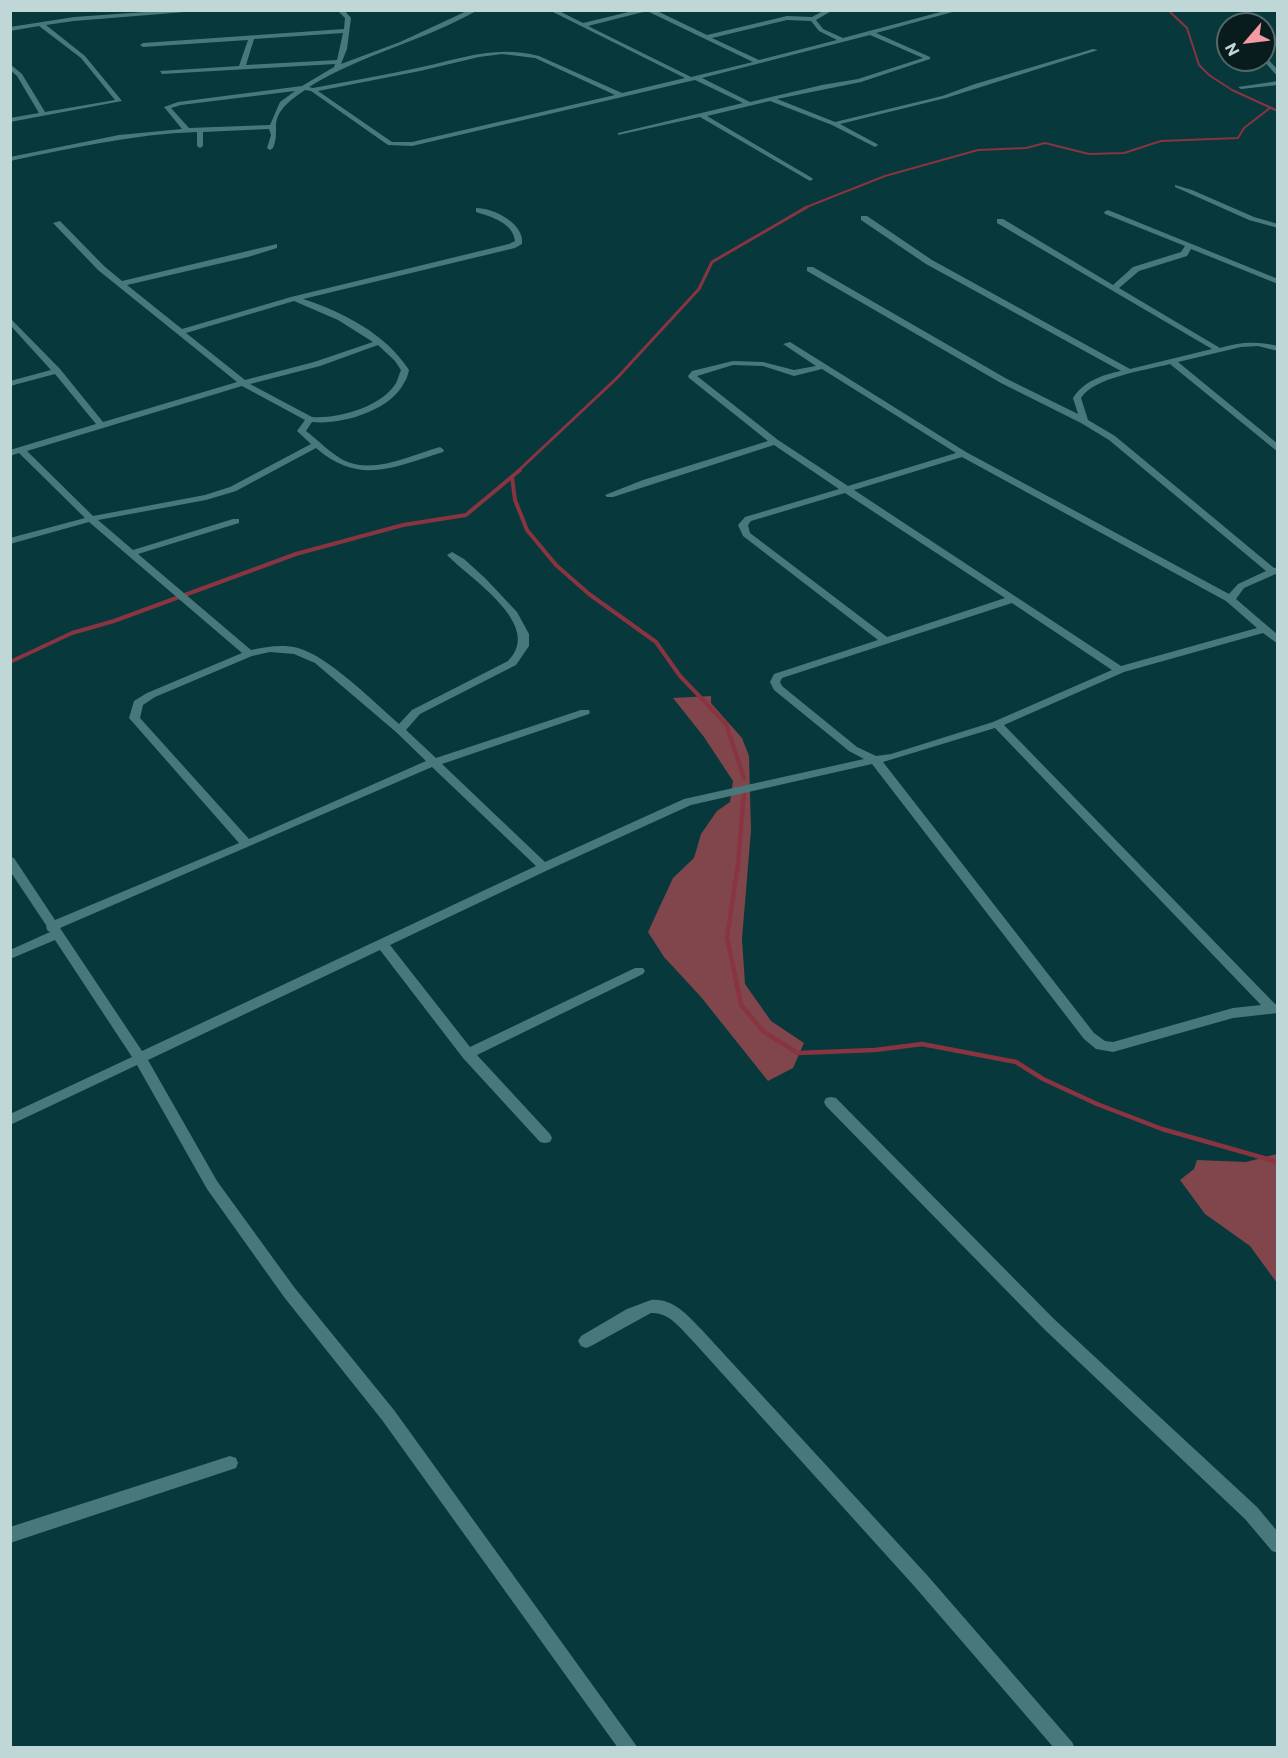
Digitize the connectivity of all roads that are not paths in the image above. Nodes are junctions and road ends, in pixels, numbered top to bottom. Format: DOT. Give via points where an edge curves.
graph roads {
  1 [pos="144,10"];
  2 [pos="207,10"];
  3 [pos="340,10"];
  4 [pos="475,10"];
  5 [pos="552,10"];
  6 [pos="647,10"];
  7 [pos="674,10"];
  8 [pos="830,10"];
  9 [pos="957,10"];
  10 [pos="155,12"];
  11 [pos="659,14"];
  12 [pos="125,16"];
  13 [pos="813,19"];
  14 [pos="39,23"];
  15 [pos="583,25"];
  16 [pos="10,29"];
  17 [pos="346,31"];
  18 [pos="871,33"];
  19 [pos="252,37"];
  20 [pos="708,37"];
  21 [pos="844,40"];
  22 [pos="142,45"];
  23 [pos="1095,50"];
  24 [pos="345,52"];
  25 [pos="368,56"];
  26 [pos="759,62"];
  27 [pos="338,65"];
  28 [pos="10,66"];
  29 [pos="242,67"];
  30 [pos="162,72"];
  31 [pos="694,78"];
  32 [pos="1278,83"];
  33 [pos="1241,87"];
  34 [pos="304,88"];
  35 [pos="312,90"];
  36 [pos="623,95"];
  37 [pos="770,99"];
  38 [pos="749,104"];
  39 [pos="43,115"];
  40 [pos="701,115"];
  41 [pos="10,120"];
  42 [pos="834,124"];
  43 [pos="272,127"];
  44 [pos="200,130"];
  45 [pos="188,131"];
  46 [pos="620,134"];
  47 [pos="875,145"];
  48 [pos="200,146"];
  49 [pos="270,148"];
  50 [pos="10,159"];
  51 [pos="810,179"];
  52 [pos="1177,186"];
  53 [pos="479,210"];
  54 [pos="1108,212"];
  55 [pos="864,218"];
  56 [pos="1000,221"];
  57 [pos="57,224"];
  58 [pos="1278,226"];
  59 [pos="274,246"];
  60 [pos="1189,246"];
  61 [pos="810,269"];
  62 [pos="1278,282"];
  63 [pos="120,284"];
  64 [pos="1114,288"];
  65 [pos="294,299"];
  66 [pos="10,320"];
  67 [pos="14,328"];
  68 [pos="182,332"];
  69 [pos="380,342"];
  70 [pos="788,344"];
  71 [pos="1278,349"];
  72 [pos="1220,351"];
  73 [pos="1173,362"];
  74 [pos="822,367"];
  75 [pos="57,371"];
  76 [pos="1130,372"];
  77 [pos="243,383"];
  78 [pos="10,384"];
  79 [pos="310,420"];
  80 [pos="1084,421"];
  81 [pos="101,426"];
  82 [pos="301,431"];
  83 [pos="775,442"];
  84 [pos="317,444"];
  85 [pos="1278,449"];
  86 [pos="21,450"];
  87 [pos="440,450"];
  88 [pos="10,453"];
  89 [pos="963,454"];
  90 [pos="290,457"];
  91 [pos="845,488"];
  92 [pos="610,495"];
  93 [pos="91,519"];
  94 [pos="236,521"];
  95 [pos="10,541"];
  96 [pos="133,553"];
  97 [pos="452,555"];
  98 [pos="1275,571"];
  99 [pos="1013,599"];
  100 [pos="1230,599"];
  101 [pos="1262,630"];
  102 [pos="886,641"];
  103 [pos="1278,641"];
  104 [pos="249,654"];
  105 [pos="1120,670"];
  106 [pos="585,712"];
  107 [pos="997,724"];
  108 [pos="400,730"];
  109 [pos="875,760"];
  110 [pos="432,763"];
  111 [pos="247,844"];
  112 [pos="10,861"];
  113 [pos="544,867"];
  114 [pos="54,931"];
  115 [pos="382,944"];
  116 [pos="10,955"];
  117 [pos="639,971"];
  118 [pos="1275,1008"];
  119 [pos="468,1054"];
  120 [pos="141,1060"];
  121 [pos="831,1102"];
  122 [pos="10,1120"];
  123 [pos="545,1138"];
  124 [pos="586,1341"];
  125 [pos="231,1463"];
  126 [pos="10,1535"];
  127 [pos="1278,1545"];
  128 [pos="629,1748"];
  129 [pos="1066,1748"];
  1 -- 12 [label="street"];
  2 -- 10 [label="street"];
  3 -- 17 [label="street" via="348,18"];
  4 -- 25 [label="street"];
  5 -- 15 [label="street"];
  6 -- 11 [label="street"];
  6 -- 15 [label="street"];
  7 -- 11 [label="street"];
  8 -- 13 [label="street"];
  9 -- 18 [label="street"];
  10 -- 12 [label="street"];
  11 -- 20 [label="street"];
  12 -- 14 [label="street"];
  13 -- 20 [label="street" via="787,18"];
  13 -- 21 [label="street" via="821,30"];
  14 -- 16 [label="street"];
  14 -- 39 [label="street" via="83,57 119,98 115,103"];
  15 -- 31 [label="street"];
  17 -- 19 [label="street"];
  17 -- 24 [label="street"];
  18 -- 21 [label="street"];
  18 -- 37 [label="street" via="928,57 859,81"];
  19 -- 22 [label="street"];
  19 -- 29 [label="street"];
  20 -- 26 [label="street"];
  21 -- 26 [label="street"];
  23 -- 42 [label="street" via="944,97"];
  24 -- 25 [label="street"];
  24 -- 27 [label="street"];
  25 -- 27 [label="street"];
  26 -- 31 [label="street"];
  27 -- 29 [label="street"];
  27 -- 34 [label="street"];
  28 -- 39 [label="street" via="20,75"];
  29 -- 30 [label="street"];
  31 -- 36 [label="street"];
  31 -- 38 [label="street"];
  32 -- 33 [label="street"];
  34 -- 35 [label="street"];
  34 -- 43 [label="street" via="282,103"];
  34 -- 45 [label="street" via="167,107"];
  35 -- 36 [label="street" via="485,52 504,52 546,60"];
  35 -- 36 [label="street" via="390,144 400,146"];
  37 -- 38 [label="street"];
  37 -- 42 [label="street"];
  38 -- 40 [label="street"];
  39 -- 41 [label="street"];
  40 -- 46 [label="street"];
  40 -- 51 [label="street"];
  42 -- 47 [label="street"];
  43 -- 44 [label="street"];
  43 -- 49 [label="street"];
  44 -- 45 [label="street"];
  44 -- 48 [label="street"];
  45 -- 50 [label="street" via="119,137"];
  52 -- 58 [label="street" via="1243,217"];
  53 -- 65 [label="street" via="509,224 517,232 519,242"];
  54 -- 60 [label="street"];
  55 -- 76 [label="street" via="929,262"];
  56 -- 64 [label="street"];
  57 -- 63 [label="street"];
  59 -- 63 [label="street"];
  60 -- 62 [label="street"];
  60 -- 64 [label="street" via="1184,255 1131,272"];
  61 -- 80 [label="street" via="1004,381"];
  63 -- 68 [label="street"];
  64 -- 72 [label="street"];
  65 -- 68 [label="street"];
  65 -- 69 [label="street" via="327,309"];
  66 -- 67 [label="street"];
  67 -- 75 [label="street"];
  68 -- 77 [label="street"];
  69 -- 77 [label="street" via="317,364"];
  69 -- 79 [label="street" via="400,359 405,370 400,384 383,400 362,411 340,419"];
  70 -- 74 [label="street"];
  71 -- 72 [label="street" via="1258,344"];
  72 -- 73 [label="street"];
  73 -- 76 [label="street"];
  73 -- 85 [label="street"];
  74 -- 83 [label="street" via="794,373 763,364 733,363 692,376"];
  74 -- 89 [label="street"];
  75 -- 78 [label="street"];
  75 -- 81 [label="street"];
  76 -- 80 [label="street" via="1105,377 1082,390 1077,398"];
  77 -- 79 [label="street"];
  77 -- 81 [label="street"];
  79 -- 82 [label="street"];
  80 -- 98 [label="street" via="1112,438"];
  81 -- 86 [label="street"];
  82 -- 84 [label="street"];
  82 -- 90 [label="street"];
  83 -- 91 [label="street"];
  83 -- 92 [label="street"];
  84 -- 87 [label="street" via="342,463 358,467"];
  84 -- 90 [label="street"];
  86 -- 88 [label="street"];
  86 -- 93 [label="street"];
  89 -- 91 [label="street"];
  89 -- 100 [label="street"];
  90 -- 93 [label="street" via="215,495"];
  91 -- 99 [label="street"];
  91 -- 102 [label="street" via="748,519 743,525 746,534"];
  93 -- 95 [label="street"];
  93 -- 96 [label="street"];
  94 -- 96 [label="street"];
  96 -- 104 [label="street"];
  97 -- 108 [label="street" via="503,603 524,633 524,644 512,663 416,712"];
  98 -- 100 [label="street" via="1241,586"];
  99 -- 102 [label="street"];
  99 -- 105 [label="street"];
  100 -- 101 [label="street"];
  101 -- 103 [label="street"];
  101 -- 105 [label="street"];
  102 -- 109 [label="street" via="778,676 775,682 853,750"];
  104 -- 108 [label="street" via="270,649 296,651 319,661"];
  104 -- 111 [label="street" via="152,695 138,704 134,718"];
  105 -- 107 [label="street"];
  106 -- 110 [label="street"];
  107 -- 109 [label="street"];
  107 -- 118 [label="street"];
  108 -- 110 [label="street"];
  109 -- 113 [label="street" via="688,802"];
  109 -- 118 [label="street" via="1089,1036 1101,1045 1113,1047 1233,1013"];
  110 -- 111 [label="street"];
  110 -- 113 [label="street"];
  111 -- 114 [label="street"];
  112 -- 114 [label="street"];
  113 -- 115 [label="street"];
  114 -- 116 [label="street"];
  114 -- 120 [label="street"];
  115 -- 119 [label="street"];
  115 -- 120 [label="street"];
  117 -- 119 [label="street"];
  119 -- 123 [label="street"];
  120 -- 122 [label="street"];
  120 -- 128 [label="street" via="212,1185 289,1292 388,1415"];
  121 -- 127 [label="street" via="1049,1324 1251,1513"];
  124 -- 129 [label="street" via="647,1307 659,1305 671,1311 921,1581"];
  125 -- 126 [label="street"];
}
